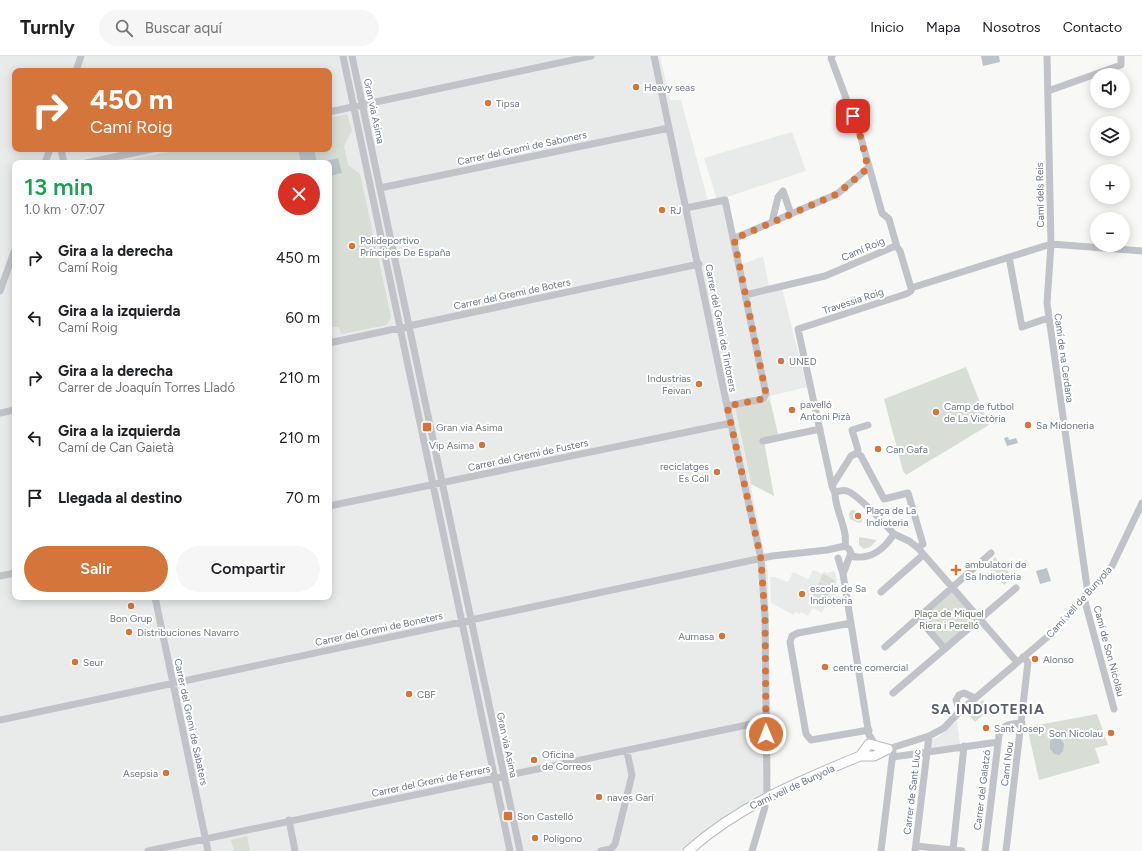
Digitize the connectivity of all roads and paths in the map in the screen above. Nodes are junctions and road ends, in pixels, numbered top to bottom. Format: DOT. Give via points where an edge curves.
graph roads {
  1 [pos="82,56"];
  2 [pos="344,56"];
  3 [pos="352,56"];
  4 [pos="591,56"];
  5 [pos="654,56"];
  6 [pos="832,56"];
  7 [pos="1047,56"];
  8 [pos="1121,56"];
  9 [pos="77,68"];
  10 [pos="1048,91"];
  11 [pos="362,105"];
  12 [pos="354,106"];
  13 [pos="332,111"];
  14 [pos="669,128"];
  15 [pos="138,152"];
  16 [pos="100,160"];
  17 [pos="868,168"];
  18 [pos="380,188"];
  19 [pos="686,208"];
  20 [pos="791,214"];
  21 [pos="772,222"];
  22 [pos="734,239"];
  23 [pos="1052,244"];
  24 [pos="897,247"];
  25 [pos="1142,251"];
  26 [pos="1009,257"];
  27 [pos="698,264"];
  28 [pos="12,266"];
  29 [pos="911,288"];
  30 [pos="0,291"];
  31 [pos="745,295"];
  32 [pos="1048,318"];
  33 [pos="409,327"];
  34 [pos="401,328"];
  35 [pos="332,343"];
  36 [pos="727,406"];
  37 [pos="12,411"];
  38 [pos="0,413"];
  39 [pos="731,423"];
  40 [pos="868,425"];
  41 [pos="820,429"];
  42 [pos="764,441"];
  43 [pos="857,453"];
  44 [pos="442,482"];
  45 [pos="433,484"];
  46 [pos="834,490"];
  47 [pos="1142,503"];
  48 [pos="332,505"];
  49 [pos="894,534"];
  50 [pos="842,547"];
  51 [pos="918,548"];
  52 [pos="827,550"];
  53 [pos="991,553"];
  54 [pos="923,554"];
  55 [pos="850,557"];
  56 [pos="837,558"];
  57 [pos="761,559"];
  58 [pos="12,574"];
  59 [pos="843,574"];
  60 [pos="0,576"];
  61 [pos="952,588"];
  62 [pos="1016,588"];
  63 [pos="881,592"];
  64 [pos="1086,596"];
  65 [pos="156,600"];
  66 [pos="918,617"];
  67 [pos="980,619"];
  68 [pos="470,620"];
  69 [pos="462,621"];
  70 [pos="851,623"];
  71 [pos="885,647"];
  72 [pos="946,649"];
  73 [pos="1020,659"];
  74 [pos="173,684"];
  75 [pos="893,693"];
  76 [pos="975,698"];
  77 [pos="1114,709"];
  78 [pos="960,711"];
  79 [pos="0,720"];
  80 [pos="766,722"];
  81 [pos="1022,723"];
  82 [pos="869,732"];
  83 [pos="929,736"];
  84 [pos="998,742"];
  85 [pos="964,746"];
  86 [pos="870,750"];
  87 [pos="891,751"];
  88 [pos="927,751"];
  89 [pos="627,752"];
  90 [pos="503,776"];
  91 [pos="495,778"];
  92 [pos="764,798"];
  93 [pos="289,820"];
  94 [pos="206,839"];
  95 [pos="916,848"];
  96 [pos="953,850"];
  97 [pos="148,851"];
  98 [pos="208,851"];
  99 [pos="295,851"];
  100 [pos="510,851"];
  101 [pos="520,851"];
  102 [pos="600,851"];
  103 [pos="688,851"];
  104 [pos="752,851"];
  105 [pos="881,851"];
  106 [pos="962,851"];
  107 [pos="985,851"];
  108 [pos="1006,851"];
  1 -- 9 [label="street"];
  2 -- 12 [label="street, Gran via Asima"];
  3 -- 11 [label="street, Gran via Asima"];
  4 -- 11 [label="street"];
  5 -- 14 [label="street, Carrer del Gremi de Tintorers"];
  6 -- 17 [label="street" via="861,138"];
  7 -- 10 [label="street, Camí dels Reis"];
  8 -- 10 [label="street" via="1121,66"];
  10 -- 23 [label="street, Camí dels Reis"];
  11 -- 12 [label="street"];
  11 -- 18 [label="street, Gran via Asima"];
  12 -- 13 [label="street"];
  12 -- 34 [label="street, Gran via Asima"];
  14 -- 18 [label="street, Carrer del Gremi de Saboners"];
  14 -- 19 [label="street, Carrer del Gremi de Tintorers"];
  15 -- 16 [label="street"];
  17 -- 20 [label="street" via="837,194"];
  17 -- 24 [label="street" via="882,214 889,219"];
  18 -- 33 [label="street, Gran via Asima"];
  19 -- 22 [label="street" via="725,200"];
  19 -- 27 [label="street, Carrer del Gremi de Tintorers"];
  20 -- 21 [label="street"];
  20 -- 21 [label="street" via="783,191 778,197"];
  21 -- 22 [label="street"];
  22 -- 31 [label="street"];
  23 -- 25 [label="street"];
  23 -- 26 [label="street"];
  23 -- 32 [label="street, Camí de na Cerdana" via="1047,297"];
  24 -- 29 [label="street, Camí Roig"];
  24 -- 31 [label="street, Camí Roig" via="825,276"];
  26 -- 29 [label="street"];
  26 -- 32 [label="street" via="1022,327"];
  27 -- 33 [label="street, Carrer del Gremi de Boters"];
  27 -- 36 [label="street, Carrer del Gremi de Tintorers"];
  28 -- 30 [label="street"];
  29 -- 41 [label="street, Travessia Roig" via="906,294 798,329"];
  31 -- 36 [label="street" via="766,394 763,399"];
  32 -- 64 [label="street, Camí de na Cerdana"];
  33 -- 34 [label="street, Carrer del Gremi de Boters"];
  33 -- 44 [label="street, Gran via Asima"];
  34 -- 35 [label="street, Carrer del Gremi de Boters"];
  34 -- 45 [label="street, Gran via Asima"];
  36 -- 39 [label="street, Carrer del Gremi de Tintorers"];
  37 -- 38 [label="street"];
  39 -- 44 [label="street, Carrer del Gremi de Fusters"];
  39 -- 57 [label="street, Carrer del Gremi de Tintorers"];
  40 -- 43 [label="street" via="852,430"];
  41 -- 42 [label="street"];
  41 -- 46 [label="street"];
  43 -- 46 [label="street" via="851,456"];
  43 -- 51 [label="street" via="884,499 908,493 923,544"];
  44 -- 45 [label="street, Carrer del Gremi de Fusters"];
  44 -- 68 [label="street, Gran via Asima"];
  45 -- 48 [label="street, Carrer del Gremi de Fusters"];
  45 -- 69 [label="street, Gran via Asima"];
  46 -- 49 [label="street" via="849,491"];
  46 -- 50 [label="street" via="835,502 845,532"];
  47 -- 64 [label="street, Camí vell de Bunyola" via="1112,566"];
  49 -- 51 [label="street"];
  49 -- 55 [label="street" via="884,549 873,555"];
  50 -- 52 [label="street"];
  50 -- 55 [label="street" via="849,549"];
  50 -- 56 [label="street" via="836,552"];
  51 -- 54 [label="street"];
  52 -- 56 [label="street"];
  52 -- 57 [label="street, Carrer del Gremi de Boneters"];
  53 -- 61 [label="street"];
  54 -- 61 [label="street"];
  54 -- 63 [label="street"];
  55 -- 56 [label="street" via="844,561"];
  55 -- 59 [label="street"];
  56 -- 59 [label="street"];
  57 -- 68 [label="street, Carrer del Gremi de Boneters"];
  57 -- 80 [label="street, Carrer del Gremi de Tintorers" via="765,618"];
  58 -- 60 [label="street"];
  59 -- 70 [label="street"];
  61 -- 66 [label="street"];
  61 -- 67 [label="street"];
  62 -- 67 [label="street"];
  64 -- 73 [label="street, Camí vell de Bunyola" via="1052,633"];
  64 -- 77 [label="street, Camí de Son Nicolau"];
  65 -- 74 [label="street, Carrer del Gremi de Sabaters"];
  66 -- 71 [label="street"];
  66 -- 72 [label="street"];
  67 -- 72 [label="street"];
  67 -- 73 [label="street"];
  68 -- 69 [label="street, Carrer del Gremi de Boneters"];
  68 -- 90 [label="street, Gran via Asima"];
  69 -- 74 [label="street, Carrer del Gremi de Boneters"];
  69 -- 91 [label="street, Gran via Asima"];
  70 -- 82 [label="street"];
  70 -- 82 [label="street" via="798,633 792,636 790,642 806,734 810,740"];
  72 -- 75 [label="street"];
  73 -- 76 [label="street, Camí vell de Bunyola"];
  73 -- 81 [label="street, Camí Nou" via="1028,662"];
  74 -- 79 [label="street, Carrer del Gremi de Boneters"];
  74 -- 94 [label="street, Carrer del Gremi de Sabaters"];
  76 -- 78 [label="street, Camí vell de Bunyola"];
  76 -- 78 [label="street" via="964,693 959,695 956,700"];
  78 -- 83 [label="street, Camí vell de Bunyola" via="944,728"];
  80 -- 89 [label="street, Carrer del Gremi de Ferrers"];
  80 -- 92 [label="street, Carrer del Gremi de Tintorers"];
  81 -- 84 [label="street, Carrer del Galatzó" via="1002,728"];
  81 -- 108 [label="street, Camí Nou"];
  82 -- 86 [label="street"];
  83 -- 87 [label="street, Camí vell de Bunyola"];
  83 -- 88 [label="street, Carrer de Sant Lluc"];
  84 -- 85 [label="street"];
  84 -- 107 [label="street, Carrer del Galatzó"];
  85 -- 88 [label="street"];
  85 -- 96 [label="street"];
  86 -- 87 [label="main road, Camí vell de Bunyola"];
  86 -- 92 [label="main road, Camí vell de Bunyola"];
  87 -- 88 [label="street"];
  87 -- 105 [label="street"];
  88 -- 95 [label="street, Carrer de Sant Lluc"];
  89 -- 90 [label="street, Carrer del Gremi de Ferrers"];
  89 -- 102 [label="street" via="632,775 615,844 611,849"];
  90 -- 91 [label="street, Carrer del Gremi de Ferrers"];
  90 -- 101 [label="street, Gran via Asima"];
  91 -- 93 [label="street, Carrer del Gremi de Ferrers"];
  91 -- 100 [label="street, Gran via Asima"];
  92 -- 103 [label="main road, Camí vell de Bunyola" via="722,823"];
  92 -- 104 [label="street, Carrer del Gremi de Tintorers" via="765,807"];
  93 -- 94 [label="street, Carrer del Gremi de Ferrers"];
  93 -- 99 [label="street"];
  94 -- 97 [label="street, Carrer del Gremi de Ferrers"];
  94 -- 98 [label="street, Carrer del Gremi de Sabaters"];
  95 -- 96 [label="street"];
  96 -- 106 [label="street"];
}
